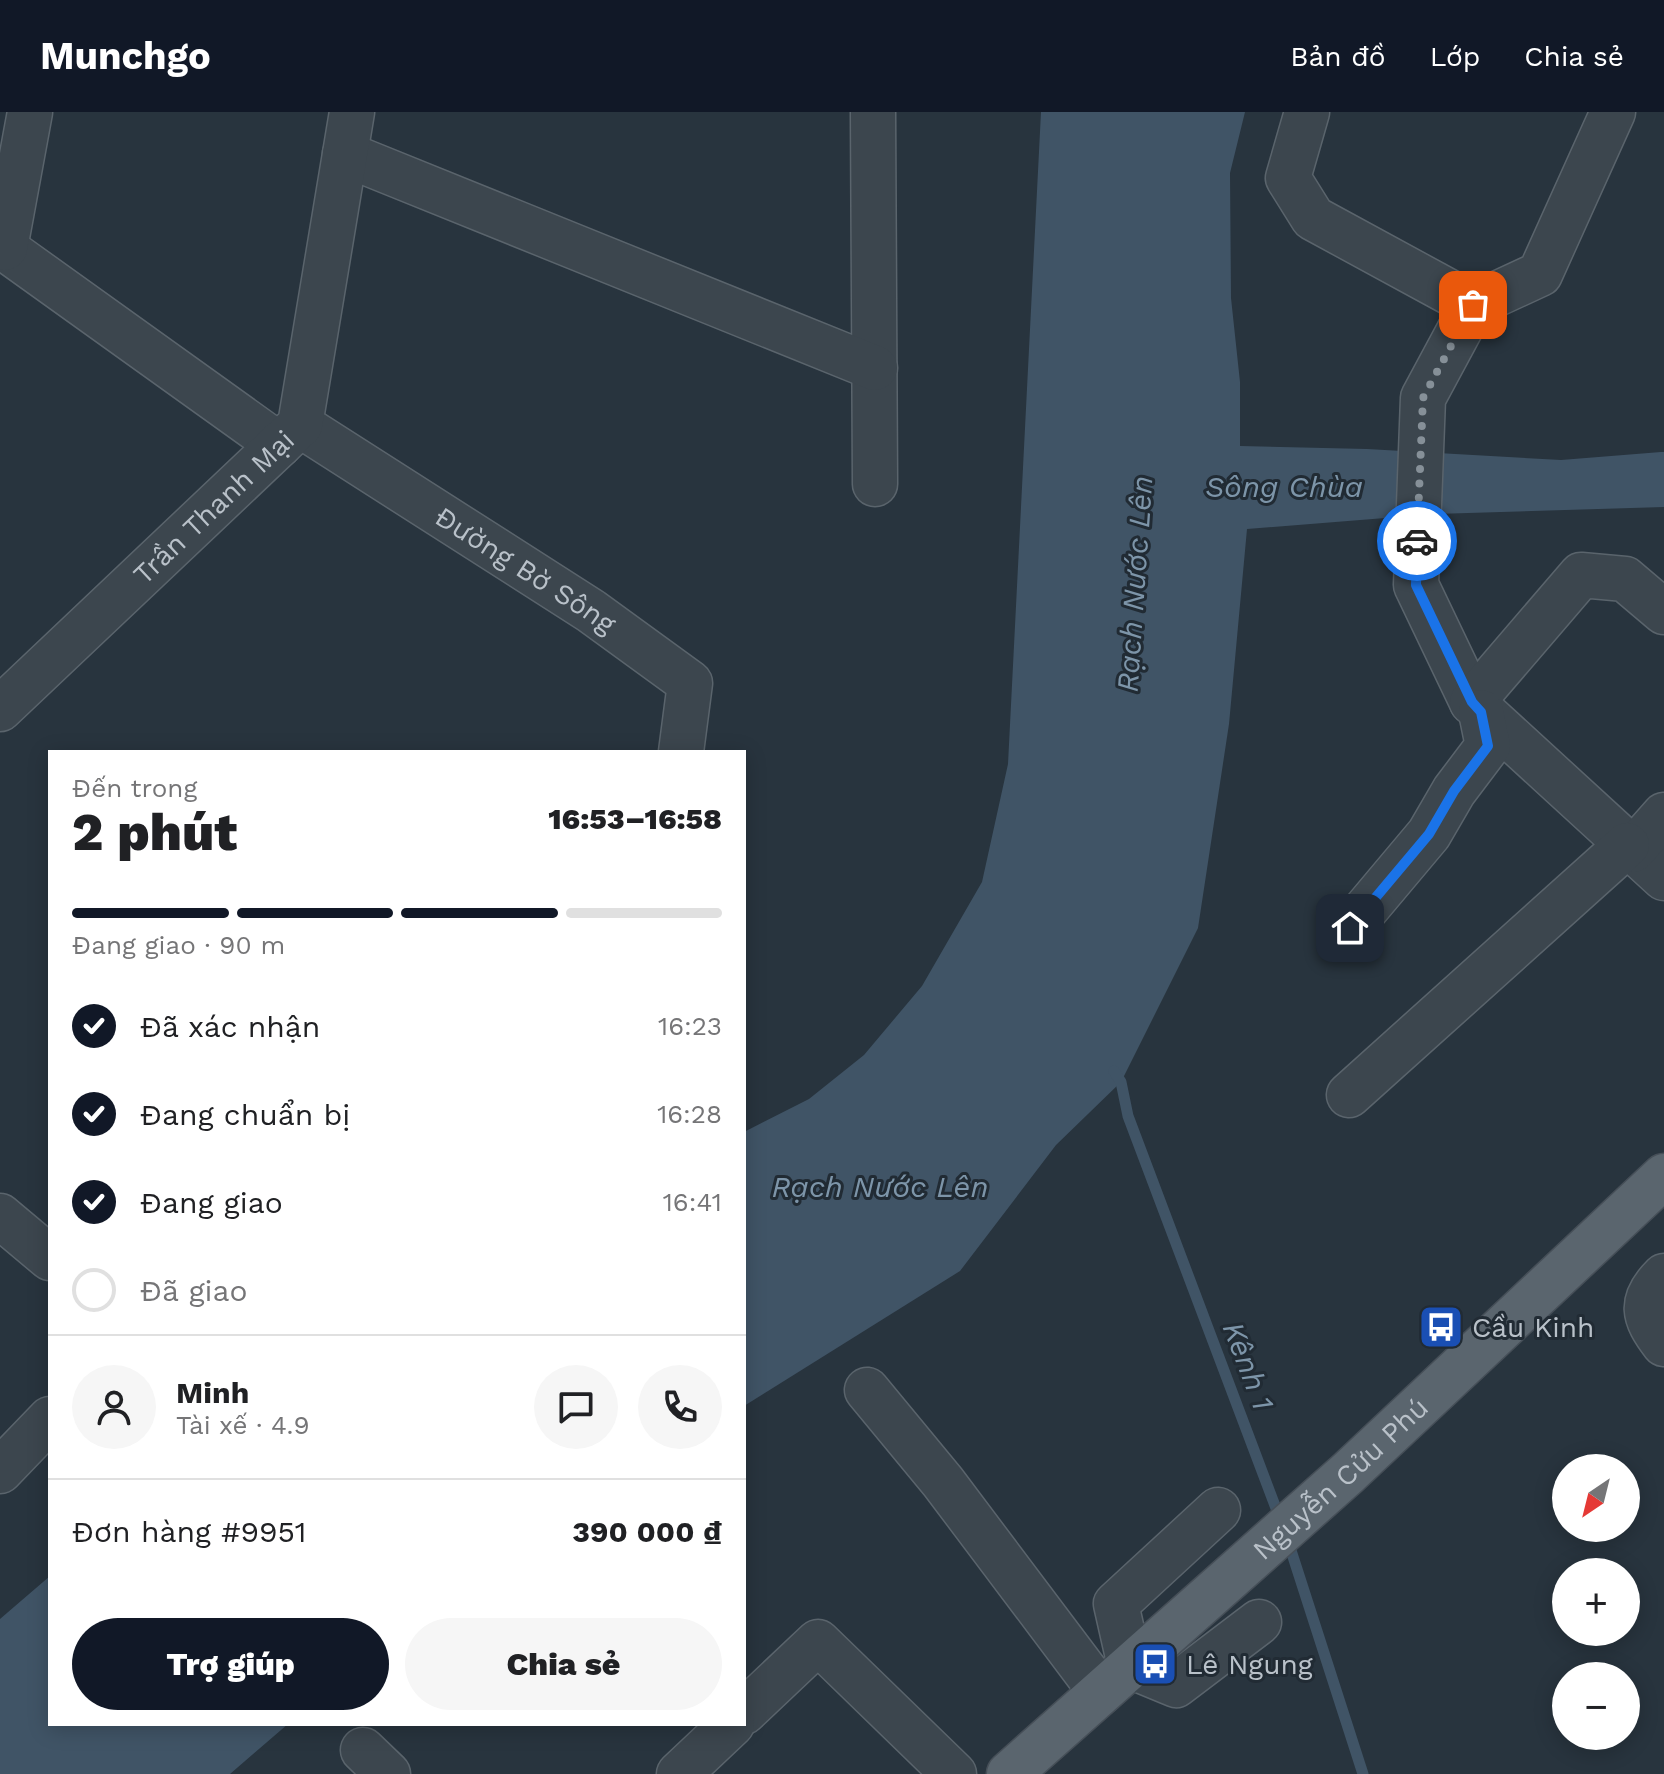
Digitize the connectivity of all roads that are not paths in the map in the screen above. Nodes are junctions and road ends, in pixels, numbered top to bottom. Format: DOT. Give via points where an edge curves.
graph roads {
  1 [pos="30,112"];
  2 [pos="352,112"];
  3 [pos="873,112"];
  4 [pos="1307,112"];
  5 [pos="1613,112"];
  6 [pos="345,154"];
  7 [pos="2,247"];
  8 [pos="1473,305"];
  9 [pos="875,368"];
  10 [pos="290,435"];
  11 [pos="875,484"];
  12 [pos="1664,612"];
  13 [pos="1476,707"];
  14 [pos="0,709"];
  15 [pos="681,750"];
  16 [pos="1664,815"];
  17 [pos="1641,858"];
  18 [pos="1350,928"];
  19 [pos="1349,1095"];
  20 [pos="1660,1190"];
  21 [pos="0,1216"];
  22 [pos="48,1256"];
  23 [pos="1664,1276"];
  24 [pos="1664,1344"];
  25 [pos="867,1390"];
  26 [pos="48,1421"];
  27 [pos="0,1471"];
  28 [pos="1218,1510"];
  29 [pos="1259,1622"];
  30 [pos="1115,1679"];
  31 [pos="746,1710"];
  32 [pos="730,1726"];
  33 [pos="1019,1770"];
  34 [pos="679,1774"];
  35 [pos="954,1774"];
  1 -- 7 [label="street"];
  2 -- 6 [label="street, Trần Thanh Mại"];
  3 -- 9 [label="street"];
  4 -- 8 [label="street" via="1288,178 1313,218"];
  5 -- 8 [label="street" via="1540,274"];
  6 -- 9 [label="street"];
  6 -- 10 [label="street, Trần Thanh Mại"];
  7 -- 10 [label="street"];
  8 -- 13 [label="street" via="1423,398 1416,585"];
  9 -- 11 [label="street"];
  10 -- 14 [label="street, Trần Thanh Mại"];
  10 -- 15 [label="street, Đường Bờ Sông" via="591,611 690,683"];
  12 -- 13 [label="street" via="1625,579 1581,575"];
  13 -- 17 [label="street"];
  13 -- 18 [label="street" via="1488,746 1429,834"];
  16 -- 17 [label="street"];
  17 -- 19 [label="street"];
  20 -- 30 [label="main road, Nguyễn Cửu Phú"];
  21 -- 22 [label="street"];
  23 -- 24 [label="street" via="1650,1289 1646,1307 1650,1326"];
  25 -- 30 [label="street"];
  26 -- 27 [label="street"];
  28 -- 30 [label="street" via="1116,1604"];
  29 -- 30 [label="street" via="1176,1685"];
  30 -- 33 [label="main road, Nguyễn Cửu Phú"];
  31 -- 35 [label="street" via="818,1642"];
  32 -- 34 [label="street"];
}
